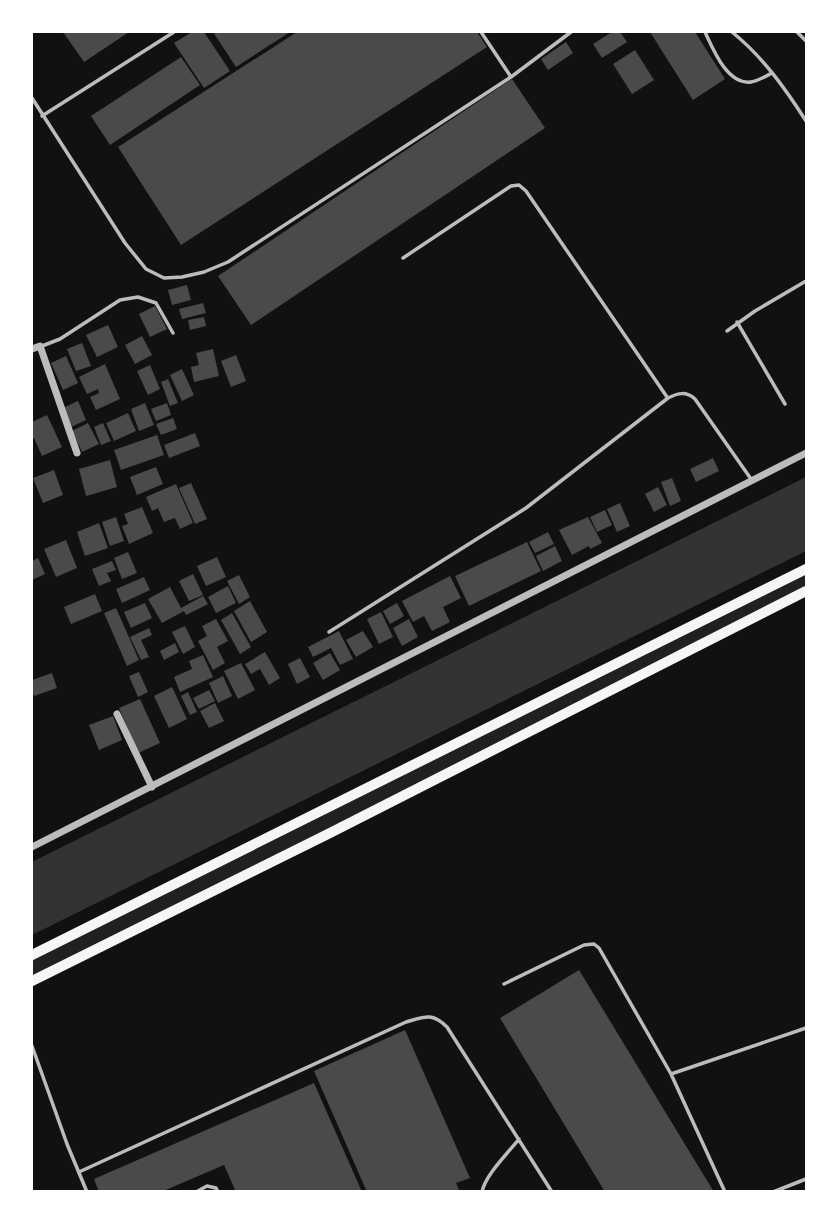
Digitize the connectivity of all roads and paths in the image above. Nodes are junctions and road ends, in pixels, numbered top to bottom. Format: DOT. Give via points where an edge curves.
graph roads {
  1 [pos="174,32"];
  2 [pos="481,32"];
  3 [pos="571,32"];
  4 [pos="705,32"];
  5 [pos="732,32"];
  6 [pos="797,32"];
  7 [pos="807,41"];
  8 [pos="773,73"];
  9 [pos="511,77"];
  10 [pos="32,97"];
  11 [pos="43,116"];
  12 [pos="807,121"];
  13 [pos="403,258"];
  14 [pos="807,281"];
  15 [pos="737,322"];
  16 [pos="727,331"];
  17 [pos="173,333"];
  18 [pos="36,347"];
  19 [pos="668,398"];
  20 [pos="785,404"];
  21 [pos="77,453"];
  22 [pos="807,453"];
  23 [pos="752,481"];
  24 [pos="807,569"];
  25 [pos="807,592"];
  26 [pos="725,608"];
  27 [pos="738,625"];
  28 [pos="329,632"];
  29 [pos="117,714"];
  30 [pos="152,787"];
  31 [pos="322,809"];
  32 [pos="330,832"];
  33 [pos="32,847"];
  34 [pos="32,955"];
  35 [pos="32,981"];
  36 [pos="504,984"];
  37 [pos="807,1028"];
  38 [pos="32,1046"];
  39 [pos="671,1074"];
  40 [pos="519,1139"];
  41 [pos="79,1172"];
  42 [pos="807,1179"];
  43 [pos="87,1192"];
  44 [pos="196,1192"];
  45 [pos="218,1192"];
  46 [pos="482,1192"];
  47 [pos="552,1192"];
  48 [pos="724,1192"];
  49 [pos="773,1192"];
  1 -- 11 [label="lane"];
  2 -- 9 [label="lane"];
  3 -- 9 [label="lane"];
  4 -- 8 [label="lane" via="731,77 750,82"];
  5 -- 8 [label="lane"];
  6 -- 7 [label="lane"];
  8 -- 12 [label="lane"];
  9 -- 11 [label="lane" via="228,262 182,277 164,278 146,269"];
  10 -- 11 [label="lane"];
  13 -- 19 [label="lane" via="519,185"];
  14 -- 15 [label="lane"];
  15 -- 16 [label="lane"];
  15 -- 20 [label="lane"];
  17 -- 18 [label="lane" via="156,303 138,297 120,300 60,339"];
  18 -- 21 [label="street"];
  19 -- 23 [label="lane" via="691,395"];
  19 -- 28 [label="lane" via="526,508"];
  22 -- 23 [label="street"];
  23 -- 30 [label="street"];
  24 -- 26 [label="main road"];
  25 -- 27 [label="main road"];
  26 -- 27 [label="main road"];
  26 -- 31 [label="main road"];
  27 -- 32 [label="main road"];
  29 -- 30 [label="street"];
  30 -- 33 [label="street"];
  31 -- 32 [label="main road"];
  31 -- 34 [label="main road"];
  32 -- 35 [label="main road"];
  36 -- 39 [label="lane" via="594,944"];
  37 -- 39 [label="lane"];
  38 -- 41 [label="lane"];
  39 -- 48 [label="lane"];
  40 -- 41 [label="lane" via="447,1027 428,1016 406,1021"];
  40 -- 46 [label="lane"];
  40 -- 47 [label="lane"];
  41 -- 43 [label="lane"];
  42 -- 49 [label="lane"];
  44 -- 45 [label="lane" via="206,1186"];
}
